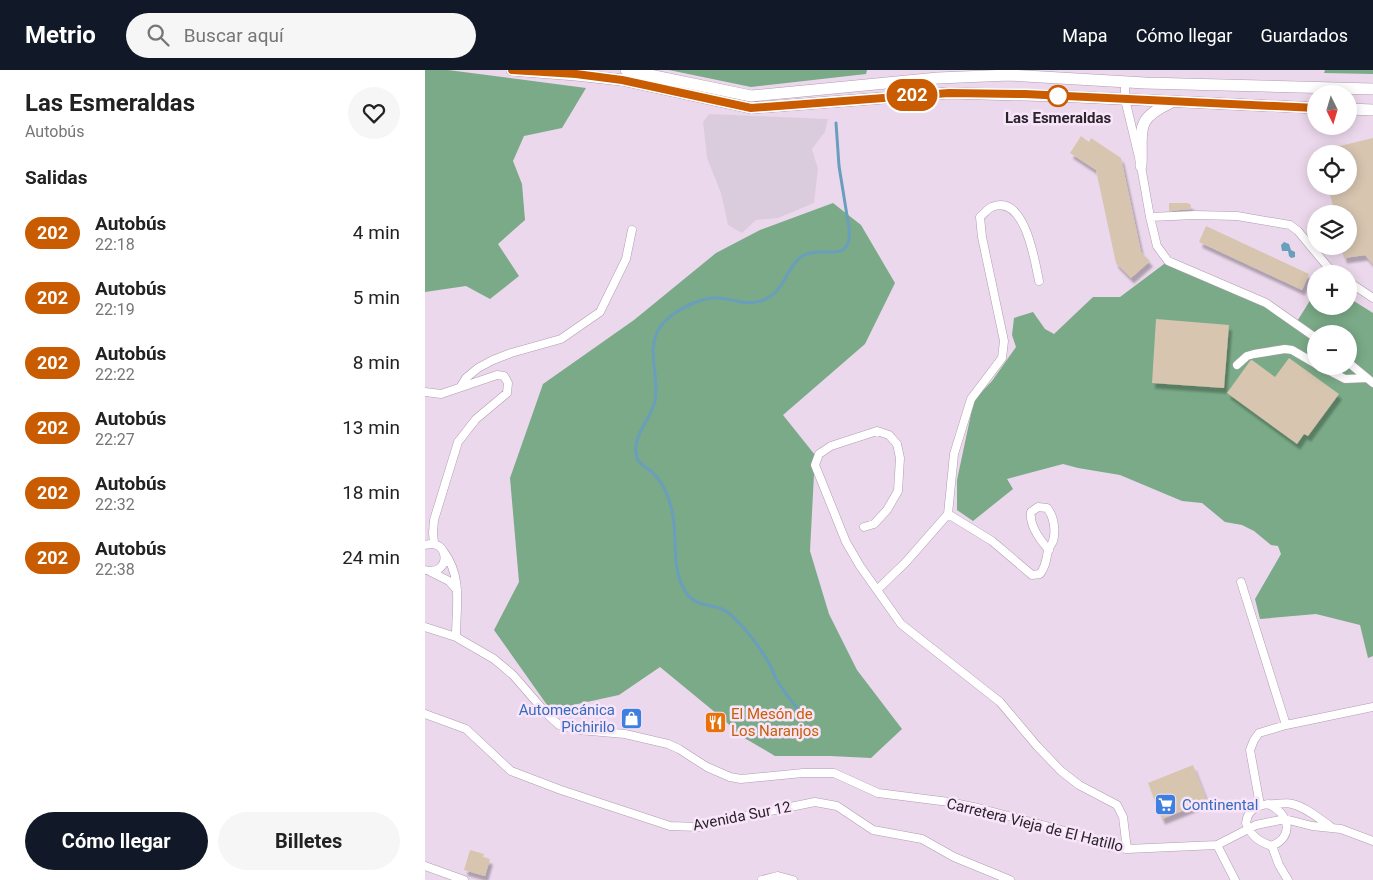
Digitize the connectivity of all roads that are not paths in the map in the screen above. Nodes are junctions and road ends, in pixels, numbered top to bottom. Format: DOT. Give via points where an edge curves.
graph roads {
  1 [pos="512,70"];
  2 [pos="626,70"];
  3 [pos="1054,74"];
  4 [pos="1125,82"];
  5 [pos="1373,89"];
  6 [pos="1125,99"];
  7 [pos="1171,102"];
  8 [pos="1307,108"];
  9 [pos="1357,109"];
  10 [pos="1373,110"];
  11 [pos="1141,166"];
  12 [pos="1149,217"];
  13 [pos="632,230"];
  14 [pos="1326,265"];
  15 [pos="1039,281"];
  16 [pos="1357,287"];
  17 [pos="1373,298"];
  18 [pos="1307,331"];
  19 [pos="1307,359"];
  20 [pos="1237,365"];
  21 [pos="1357,369"];
  22 [pos="1337,375"];
  23 [pos="1370,380"];
  24 [pos="461,386"];
  25 [pos="425,392"];
  26 [pos="948,514"];
  27 [pos="864,527"];
  28 [pos="434,543"];
  29 [pos="425,544"];
  30 [pos="1049,550"];
  31 [pos="444,552"];
  32 [pos="427,571"];
  33 [pos="1241,582"];
  34 [pos="457,590"];
  35 [pos="877,590"];
  36 [pos="425,627"];
  37 [pos="456,637"];
  38 [pos="1373,707"];
  39 [pos="425,714"];
  40 [pos="1286,724"];
  41 [pos="1264,805"];
  42 [pos="1285,819"];
  43 [pos="1331,827"];
  44 [pos="1249,830"];
  45 [pos="1373,841"];
  46 [pos="1217,845"];
  47 [pos="1272,846"];
  48 [pos="1127,849"];
  49 [pos="425,866"];
  50 [pos="464,880"];
  51 [pos="762,880"];
  52 [pos="793,880"];
  53 [pos="1010,880"];
  54 [pos="1235,880"];
  55 [pos="1288,880"];
  1 -- 6 [label="main road" via="622,80 751,108 949,93"];
  2 -- 3 [label="main road" via="751,96 939,78"];
  3 -- 4 [label="main road"];
  4 -- 5 [label="main road"];
  4 -- 6 [label="street"];
  6 -- 7 [label="main road"];
  6 -- 11 [label="street"];
  7 -- 8 [label="main road"];
  7 -- 11 [label="main road" via="1156,109 1144,121"];
  9 -- 10 [label="main road"];
  11 -- 12 [label="street"];
  12 -- 14 [label="street" via="1237,216 1290,225"];
  12 -- 18 [label="street" via="1157,246 1167,261 1267,302"];
  13 -- 24 [label="street" via="625,259 600,312 561,339 493,360 478,368"];
  15 -- 26 [label="street" via="1022,221 1013,210 1003,205 992,207 980,217 1004,341 1002,358 971,399 954,454"];
  16 -- 17 [label="street"];
  19 -- 20 [label="street" via="1285,349 1247,356"];
  21 -- 23 [label="street"];
  22 -- 23 [label="street" via="1345,379"];
  24 -- 25 [label="street" via="441,394"];
  24 -- 28 [label="street" via="497,375 504,376 508,383 507,393 476,419 458,442 434,520"];
  26 -- 30 [label="street" via="992,541 1032,575 1040,574"];
  26 -- 35 [label="street"];
  27 -- 35 [label="street" via="881,517 898,491 900,458 897,444 889,435 877,431 831,446 819,454 815,465 846,542"];
  28 -- 29 [label="street"];
  28 -- 31 [label="street"];
  30 -- 30 [label="street" via="1030,520 1031,512 1038,507 1047,508 1051,513 1053,542"];
  31 -- 32 [label="street" via="442,566"];
  31 -- 34 [label="street" via="453,567"];
  32 -- 34 [label="street" via="442,576"];
  33 -- 40 [label="street"];
  34 -- 37 [label="street"];
  35 -- 48 [label="street" via="901,624 1000,702 1061,771 1079,785 1117,805 1123,817"];
  36 -- 37 [label="street, Carretera Vieja de El Hatillo"];
  37 -- 48 [label="street, Carretera Vieja de El Hatillo" via="494,659 553,720 565,727 625,734 668,744 731,777 834,773 877,793 978,808 1065,831 1110,848"];
  38 -- 40 [label="street"];
  39 -- 53 [label="street, Avenida Sur 12" via="466,729 511,771 670,826 698,827 815,802 837,806 873,830 922,839 954,857"];
  40 -- 41 [label="street" via="1259,733 1250,750"];
  41 -- 42 [label="street" via="1275,807"];
  41 -- 43 [label="street" via="1291,803"];
  41 -- 44 [label="street" via="1255,807 1247,818"];
  42 -- 43 [label="street"];
  42 -- 44 [label="street" via="1256,825"];
  42 -- 47 [label="street" via="1286,836"];
  43 -- 45 [label="street"];
  44 -- 46 [label="street"];
  44 -- 47 [label="street" via="1253,837"];
  46 -- 48 [label="street, Carretera Vieja de El Hatillo"];
  46 -- 54 [label="street"];
  47 -- 55 [label="street"];
  49 -- 50 [label="street"];
  51 -- 52 [label="street" via="778,876"];
}
